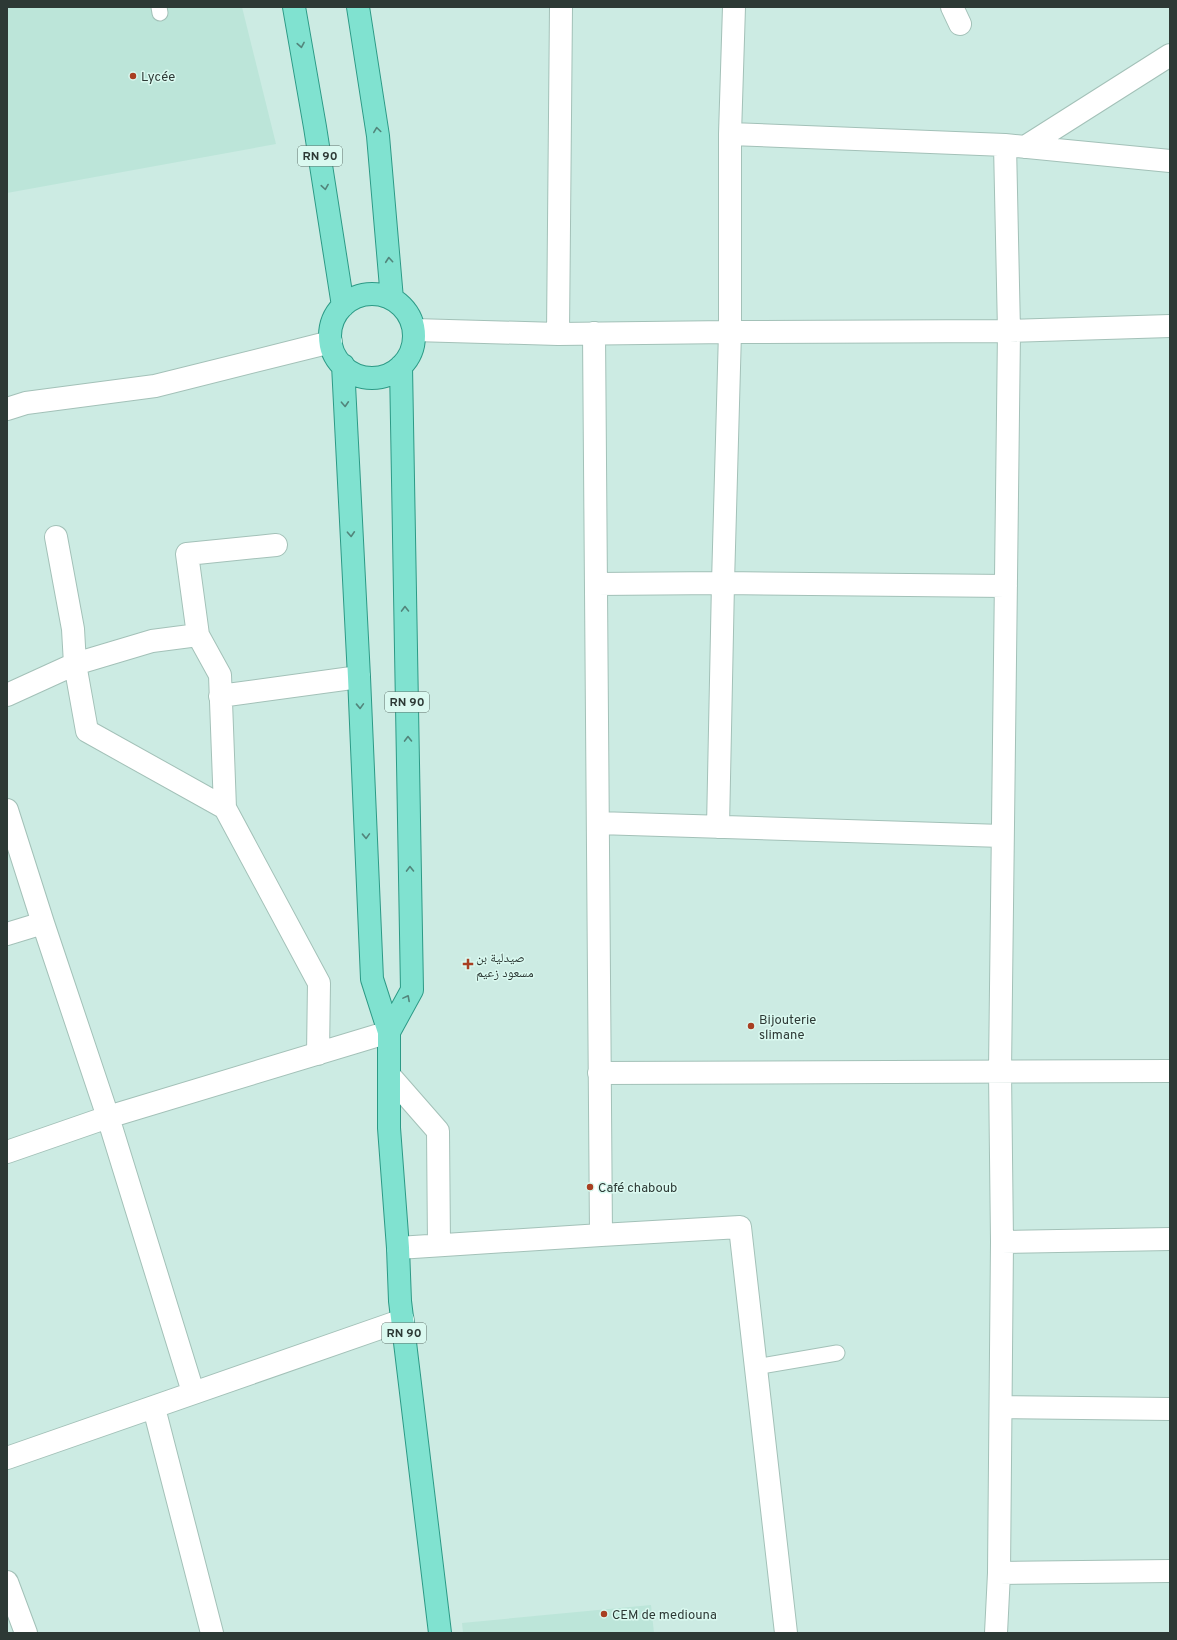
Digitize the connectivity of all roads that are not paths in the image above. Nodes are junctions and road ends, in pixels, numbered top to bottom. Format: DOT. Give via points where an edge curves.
graph roads {
  1 [pos="294,7"];
  2 [pos="358,7"];
  3 [pos="561,7"];
  4 [pos="734,7"];
  5 [pos="1170,55"];
  6 [pos="730,134"];
  7 [pos="1015,146"];
  8 [pos="1170,161"];
  9 [pos="392,299"];
  10 [pos="344,306"];
  11 [pos="1170,326"];
  12 [pos="414,330"];
  13 [pos="1009,331"];
  14 [pos="730,332"];
  15 [pos="558,334"];
  16 [pos="594,334"];
  17 [pos="331,342"];
  18 [pos="343,365"];
  19 [pos="401,366"];
  20 [pos="7,409"];
  21 [pos="56,537"];
  22 [pos="276,545"];
  23 [pos="723,583"];
  24 [pos="596,584"];
  25 [pos="1006,586"];
  26 [pos="198,635"];
  27 [pos="75,664"];
  28 [pos="359,677"];
  29 [pos="7,695"];
  30 [pos="220,696"];
  31 [pos="226,808"];
  32 [pos="7,810"];
  33 [pos="598,823"];
  34 [pos="718,827"];
  35 [pos="1002,836"];
  36 [pos="43,923"];
  37 [pos="7,934"];
  38 [pos="389,1032"];
  39 [pos="318,1054"];
  40 [pos="1000,1071"];
  41 [pos="1170,1071"];
  42 [pos="599,1073"];
  43 [pos="389,1075"];
  44 [pos="108,1117"];
  45 [pos="7,1152"];
  46 [pos="601,1235"];
  47 [pos="1170,1239"];
  48 [pos="1002,1242"];
  49 [pos="439,1245"];
  50 [pos="398,1248"];
  51 [pos="403,1320"];
  52 [pos="838,1353"];
  53 [pos="756,1367"];
  54 [pos="193,1392"];
  55 [pos="1001,1406"];
  56 [pos="154,1408"];
  57 [pos="1170,1409"];
  58 [pos="7,1458"];
  59 [pos="1170,1571"];
  60 [pos="999,1573"];
  61 [pos="7,1582"];
  62 [pos="26,1633"];
  63 [pos="212,1633"];
  64 [pos="440,1633"];
  65 [pos="786,1633"];
  66 [pos="996,1633"];
  1 -- 10 [label="main road, RN 90, one-way"];
  9 -- 2 [label="main road, one-way" via="378,136"];
  3 -- 15 [label="street"];
  4 -- 6 [label="street"];
  5 -- 7 [label="street"];
  6 -- 7 [label="street"];
  6 -- 14 [label="street"];
  7 -- 8 [label="street"];
  7 -- 13 [label="street"];
  9 -- 10 [label="main road" via="380,294 367,294 354,298"];
  9 -- 12 [label="main road" via="403,307 410,317"];
  10 -- 17 [label="main road" via="333,322"];
  11 -- 13 [label="street"];
  12 -- 15 [label="street"];
  12 -- 19 [label="main road, RN 90" via="414,343 409,356"];
  13 -- 14 [label="street"];
  13 -- 25 [label="street"];
  14 -- 16 [label="street"];
  14 -- 23 [label="street"];
  15 -- 16 [label="street"];
  16 -- 24 [label="street"];
  17 -- 18 [label="main road, RN 90" via="335,354"];
  17 -- 20 [label="street" via="155,386 26,403"];
  18 -- 19 [label="main road, RN 90" via="353,373 378,378 391,374"];
  18 -- 28 [label="main road, RN 90, one-way"];
  38 -- 19 [label="main road, RN 90, one-way" via="412,990"];
  21 -- 27 [label="street" via="73,629"];
  22 -- 26 [label="street" via="187,554"];
  23 -- 24 [label="street"];
  23 -- 25 [label="street"];
  23 -- 34 [label="street"];
  24 -- 33 [label="street"];
  25 -- 35 [label="street"];
  26 -- 27 [label="street" via="152,641"];
  26 -- 30 [label="street" via="220,675"];
  27 -- 29 [label="street"];
  27 -- 31 [label="street" via="87,731"];
  28 -- 30 [label="street"];
  28 -- 38 [label="main road, RN 90, one-way" via="372,980"];
  30 -- 31 [label="street"];
  31 -- 39 [label="street" via="319,983"];
  32 -- 36 [label="street"];
  33 -- 34 [label="street"];
  33 -- 42 [label="street"];
  34 -- 35 [label="street"];
  35 -- 40 [label="street"];
  36 -- 37 [label="street"];
  36 -- 44 [label="street"];
  38 -- 39 [label="street"];
  38 -- 43 [label="main road, RN 90"];
  39 -- 44 [label="street"];
  40 -- 41 [label="street"];
  40 -- 42 [label="street"];
  40 -- 48 [label="street"];
  42 -- 46 [label="street"];
  43 -- 49 [label="street" via="438,1131"];
  43 -- 50 [label="main road, RN 90" via="389,1128"];
  44 -- 45 [label="street"];
  44 -- 54 [label="street"];
  46 -- 49 [label="street"];
  46 -- 53 [label="street" via="740,1227"];
  47 -- 48 [label="street"];
  48 -- 55 [label="street"];
  49 -- 50 [label="street"];
  50 -- 51 [label="main road, RN 90"];
  51 -- 54 [label="street"];
  51 -- 64 [label="main road, RN 90"];
  52 -- 53 [label="lane"];
  53 -- 65 [label="street"];
  54 -- 56 [label="street"];
  55 -- 57 [label="street"];
  55 -- 60 [label="street"];
  56 -- 58 [label="street"];
  56 -- 63 [label="street"];
  59 -- 60 [label="street"];
  60 -- 66 [label="street"];
  61 -- 62 [label="street"];
}
